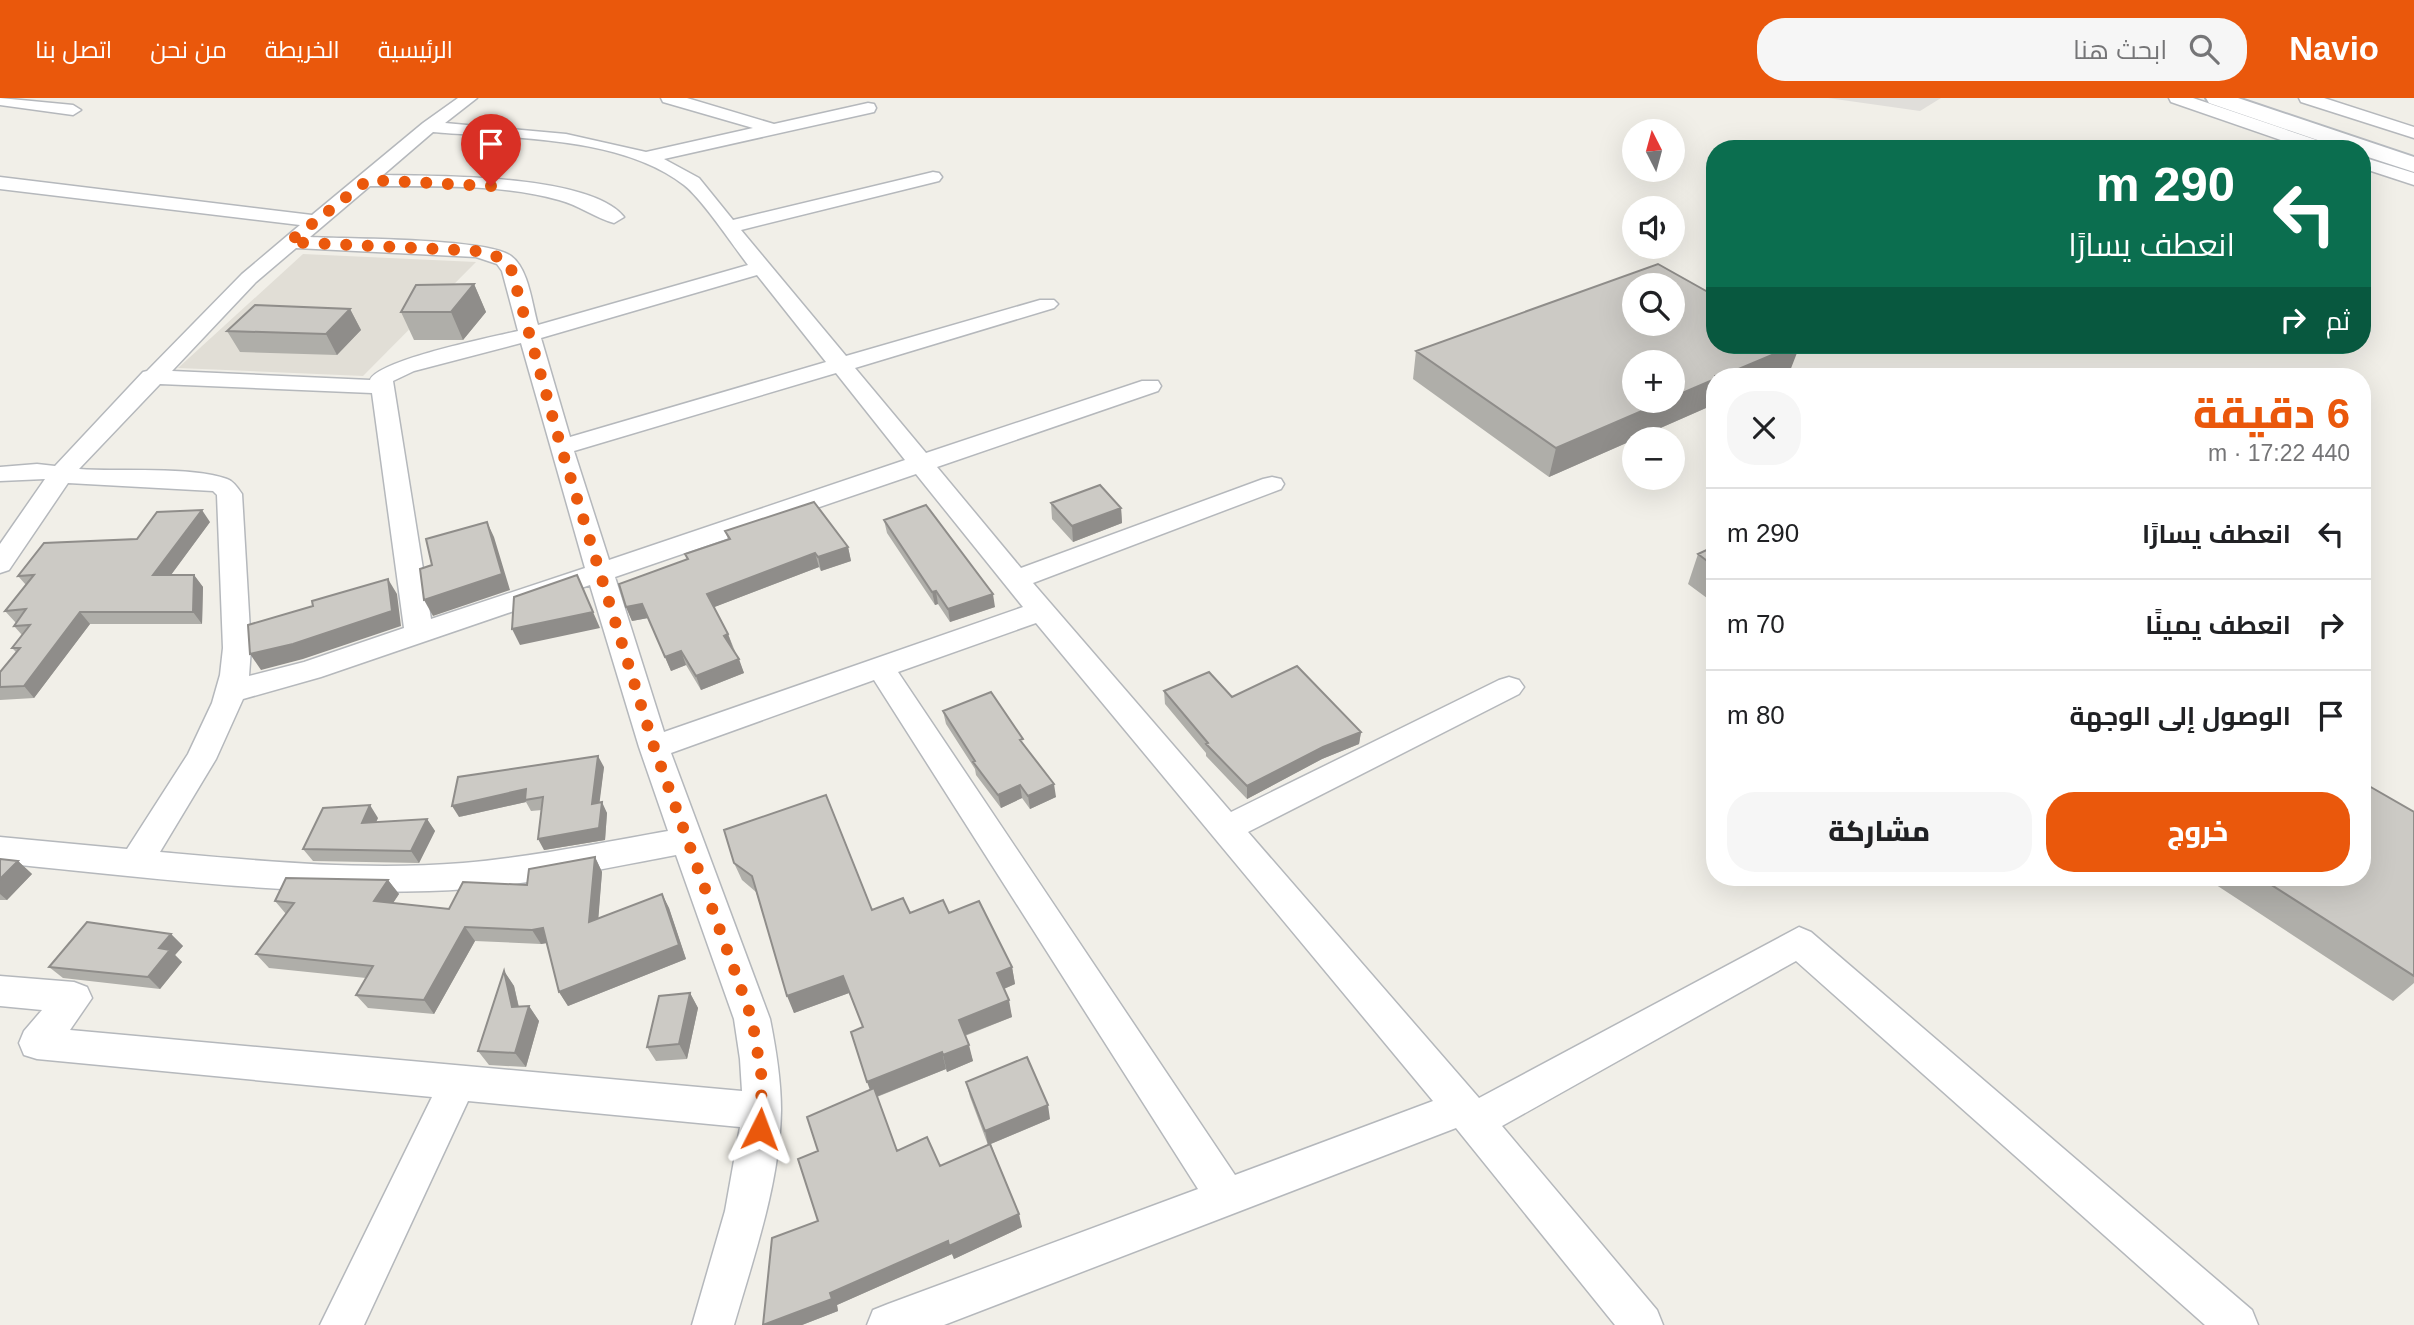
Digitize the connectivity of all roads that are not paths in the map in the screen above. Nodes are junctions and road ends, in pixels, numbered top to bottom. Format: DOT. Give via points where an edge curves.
graph roads {
  1 [pos="469,98"];
  2 [pos="669,98"];
  3 [pos="2177,98"];
  4 [pos="2217,98"];
  5 [pos="2264,98"];
  6 [pos="2307,98"];
  7 [pos="0,100"];
  8 [pos="868,108"];
  9 [pos="73,110"];
  10 [pos="429,127"];
  11 [pos="774,130"];
  12 [pos="2414,133"];
  13 [pos="2299,140"];
  14 [pos="2340,140"];
  15 [pos="2414,148"];
  16 [pos="2371,150"];
  17 [pos="649,157"];
  18 [pos="2371,165"];
  19 [pos="2414,165"];
  20 [pos="933,177"];
  21 [pos="2414,179"];
  22 [pos="368,180"];
  23 [pos="0,183"];
  24 [pos="614,217"];
  25 [pos="314,221"];
  26 [pos="730,227"];
  27 [pos="289,242"];
  28 [pos="762,267"];
  29 [pos="1047,303"];
  30 [pos="530,334"];
  31 [pos="840,365"];
  32 [pos="151,377"];
  33 [pos="1150,386"];
  34 [pos="381,387"];
  35 [pos="561,447"];
  36 [pos="922,465"];
  37 [pos="0,474"];
  38 [pos="61,474"];
  39 [pos="1272,484"];
  40 [pos="0,564"];
  41 [pos="600,573"];
  42 [pos="1016,580"];
  43 [pos="1041,611"];
  44 [pos="419,634"];
  45 [pos="881,668"];
  46 [pos="1509,687"];
  47 [pos="233,691"];
  48 [pos="654,747"];
  49 [pos="1226,830"];
  50 [pos="688,840"];
  51 [pos="0,850"];
  52 [pos="136,862"];
  53 [pos="0,991"];
  54 [pos="458,1082"];
  55 [pos="762,1111"];
  56 [pos="1469,1115"];
  57 [pos="1226,1197"];
  58 [pos="341,1325"];
  59 [pos="713,1325"];
  60 [pos="888,1325"];
  61 [pos="1642,1325"];
  62 [pos="2237,1325"];
  1 -- 10 [label="street"];
  2 -- 11 [label="street"];
  3 -- 13 [label="street"];
  4 -- 14 [label="main road"];
  5 -- 15 [label="main road"];
  6 -- 12 [label="street"];
  7 -- 9 [label="street"];
  8 -- 11 [label="street"];
  10 -- 17 [label="street" via="606,145"];
  10 -- 22 [label="street"];
  11 -- 17 [label="street"];
  16 -- 19 [label="main road"];
  17 -- 26 [label="street" via="692,181"];
  18 -- 21 [label="street"];
  20 -- 26 [label="street"];
  22 -- 24 [label="street" via="537,189 589,202"];
  22 -- 25 [label="street"];
  23 -- 25 [label="street"];
  25 -- 27 [label="street"];
  26 -- 28 [label="street"];
  27 -- 30 [label="street" via="466,250 498,257 510,265"];
  27 -- 32 [label="street"];
  28 -- 30 [label="street"];
  28 -- 31 [label="street"];
  29 -- 31 [label="street"];
  30 -- 34 [label="street" via="406,366 381,378"];
  30 -- 35 [label="street"];
  31 -- 35 [label="street"];
  31 -- 36 [label="street"];
  32 -- 34 [label="street"];
  32 -- 38 [label="street"];
  33 -- 36 [label="street"];
  34 -- 44 [label="street"];
  35 -- 41 [label="street"];
  36 -- 41 [label="street"];
  36 -- 42 [label="street"];
  37 -- 38 [label="street"];
  38 -- 40 [label="street"];
  38 -- 47 [label="street" via="211,482 226,489 237,648"];
  39 -- 42 [label="street"];
  41 -- 44 [label="street"];
  41 -- 48 [label="street"];
  42 -- 43 [label="street"];
  43 -- 45 [label="street"];
  43 -- 49 [label="street"];
  44 -- 47 [label="street"];
  45 -- 48 [label="street"];
  45 -- 57 [label="street"];
  46 -- 49 [label="street"];
  47 -- 52 [label="street" via="211,739"];
  48 -- 50 [label="street"];
  49 -- 56 [label="street"];
  50 -- 52 [label="street" via="539,867 432,878"];
  50 -- 55 [label="street" via="752,1019 760,1058"];
  51 -- 52 [label="street"];
  53 -- 54 [label="street" via="74,998 37,1043"];
  54 -- 55 [label="street"];
  54 -- 58 [label="street"];
  55 -- 59 [label="street" via="751,1186"];
  56 -- 57 [label="street"];
  56 -- 61 [label="street"];
  56 -- 62 [label="street" via="1799,942"];
  57 -- 60 [label="street"];
}
